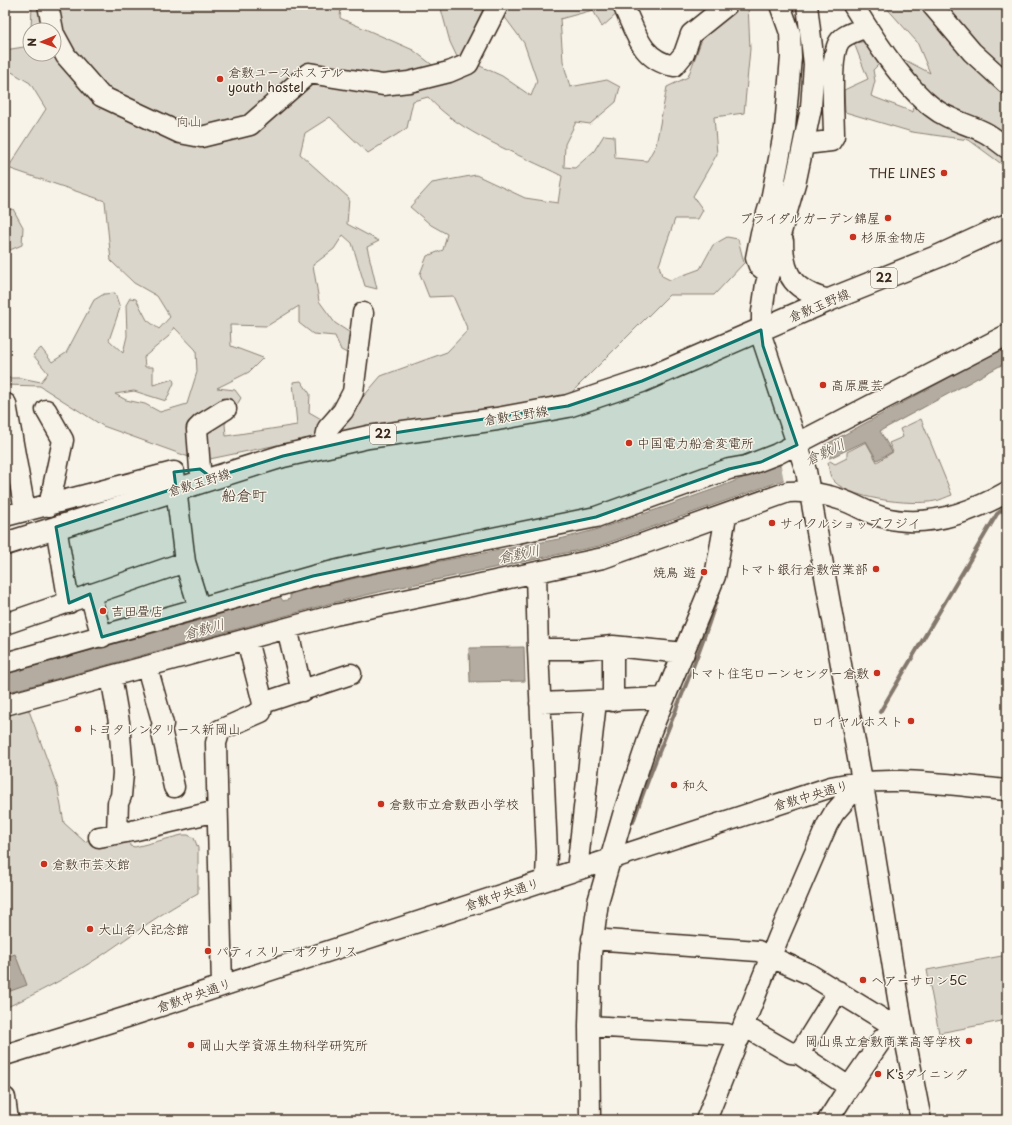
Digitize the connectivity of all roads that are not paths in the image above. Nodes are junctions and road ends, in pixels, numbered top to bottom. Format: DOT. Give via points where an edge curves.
graph roads {
  1 [pos="48,5"];
  2 [pos="498,5"];
  3 [pos="623,5"];
  4 [pos="727,5"];
  5 [pos="780,5"];
  6 [pos="807,5"];
  7 [pos="853,5"];
  8 [pos="932,5"];
  9 [pos="51,22"];
  10 [pos="866,27"];
  11 [pos="62,49"];
  12 [pos="1007,84"];
  13 [pos="805,144"];
  14 [pos="1007,148"];
  15 [pos="1007,225"];
  16 [pos="783,227"];
  17 [pos="769,274"];
  18 [pos="829,300"];
  19 [pos="364,313"];
  20 [pos="761,330"];
  21 [pos="1007,335"];
  22 [pos="6,404"];
  23 [pos="226,409"];
  24 [pos="46,410"];
  25 [pos="324,446"];
  26 [pos="799,449"];
  27 [pos="206,473"];
  28 [pos="175,480"];
  29 [pos="810,492"];
  30 [pos="1004,499"];
  31 [pos="49,506"];
  32 [pos="25,511"];
  33 [pos="5,516"];
  34 [pos="726,516"];
  35 [pos="56,527"];
  36 [pos="5,544"];
  37 [pos="185,562"];
  38 [pos="536,573"];
  39 [pos="90,594"];
  40 [pos="69,603"];
  41 [pos="199,607"];
  42 [pos="5,624"];
  43 [pos="287,628"];
  44 [pos="102,636"];
  45 [pos="247,640"];
  46 [pos="613,646"];
  47 [pos="538,649"];
  48 [pos="684,654"];
  49 [pos="5,663"];
  50 [pos="147,667"];
  51 [pos="351,674"];
  52 [pos="111,676"];
  53 [pos="302,691"];
  54 [pos="664,698"];
  55 [pos="605,702"];
  56 [pos="540,703"];
  57 [pos="263,704"];
  58 [pos="5,705"];
  59 [pos="862,781"];
  60 [pos="174,787"];
  61 [pos="1007,790"];
  62 [pos="217,811"];
  63 [pos="610,859"];
  64 [pos="577,870"];
  65 [pos="546,880"];
  66 [pos="598,939"];
  67 [pos="766,955"];
  68 [pos="222,986"];
  69 [pos="838,991"];
  70 [pos="902,1023"];
  71 [pos="595,1026"];
  72 [pos="737,1035"];
  73 [pos="799,1054"];
  74 [pos="5,1055"];
  75 [pos="848,1087"];
  76 [pos="5,1098"];
  77 [pos="8,1120"];
  78 [pos="590,1120"];
  79 [pos="706,1120"];
  80 [pos="828,1120"];
  81 [pos="921,1120"];
  1 -- 9 [label="street"];
  2 -- 11 [label="street" via="468,64 449,72 409,82 383,85 309,73 250,125 201,137 180,133 101,96"];
  3 -- 4 [label="street" via="643,49 660,64 674,66 684,54 691,34"];
  5 -- 17 [label="street" via="790,33 791,57 785,128 773,193 756,258 759,266"];
  6 -- 13 [label="street" via="814,64"];
  7 -- 10 [label="street"];
  8 -- 12 [label="street" via="972,52"];
  10 -- 13 [label="street" via="846,36 839,42 836,50 833,87 834,136 831,141"];
  10 -- 14 [label="street" via="904,78 931,107 955,122 984,132"];
  13 -- 16 [label="street"];
  15 -- 18 [label="main road, 倉敷玉野線 / 22" via="939,256"];
  16 -- 17 [label="street"];
  16 -- 18 [label="street" via="786,268 801,289 810,295"];
  17 -- 20 [label="street"];
  18 -- 20 [label="main road, 倉敷玉野線 / 22"];
  19 -- 25 [label="street" via="353,392 343,411 328,428"];
  20 -- 25 [label="main road, 倉敷玉野線 / 22" via="642,381 568,406 497,419 418,428"];
  20 -- 26 [label="street" via="763,346"];
  21 -- 26 [label="street" via="864,408"];
  22 -- 32 [label="street"];
  23 -- 27 [label="street" via="198,429"];
  24 -- 31 [label="street" via="63,440"];
  25 -- 27 [label="main road, 倉敷玉野線 / 22"];
  26 -- 29 [label="street"];
  26 -- 41 [label="street" via="761,462 729,469 596,517 355,566"];
  27 -- 28 [label="main road, 倉敷玉野線 / 22"];
  28 -- 31 [label="street"];
  28 -- 35 [label="main road, 倉敷玉野線 / 22"];
  28 -- 37 [label="street"];
  29 -- 30 [label="street" via="842,500 880,516 907,521 955,514"];
  29 -- 34 [label="street" via="788,492"];
  29 -- 59 [label="street"];
  31 -- 32 [label="street"];
  32 -- 33 [label="street"];
  34 -- 38 [label="street" via="603,558"];
  34 -- 48 [label="street" via="715,576"];
  35 -- 36 [label="main road, 倉敷玉野線 / 22"];
  35 -- 40 [label="street"];
  37 -- 39 [label="street"];
  37 -- 41 [label="street"];
  38 -- 43 [label="street" via="335,615"];
  38 -- 47 [label="street"];
  39 -- 40 [label="street"];
  39 -- 44 [label="street"];
  40 -- 42 [label="street"];
  41 -- 44 [label="street"];
  43 -- 45 [label="street"];
  43 -- 53 [label="street"];
  44 -- 49 [label="street"];
  45 -- 50 [label="street"];
  45 -- 57 [label="street"];
  46 -- 47 [label="street"];
  46 -- 48 [label="street"];
  46 -- 55 [label="street"];
  47 -- 56 [label="street"];
  48 -- 54 [label="street"];
  50 -- 52 [label="street"];
  50 -- 60 [label="street" via="163,724 161,730"];
  51 -- 53 [label="street"];
  52 -- 58 [label="street"];
  52 -- 62 [label="street" via="119,722 123,773 121,796 108,836"];
  53 -- 57 [label="street"];
  54 -- 55 [label="street"];
  54 -- 63 [label="street"];
  55 -- 56 [label="street"];
  55 -- 64 [label="street"];
  56 -- 65 [label="street"];
  57 -- 62 [label="street" via="261,712 220,730 216,743"];
  59 -- 61 [label="street, 倉敷中央通り" via="913,781"];
  59 -- 63 [label="street, 倉敷中央通り" via="831,787"];
  59 -- 67 [label="street" via="834,813 796,879 772,933"];
  59 -- 70 [label="street"];
  62 -- 68 [label="street"];
  63 -- 64 [label="street, 倉敷中央通り"];
  63 -- 66 [label="street" via="598,902"];
  64 -- 65 [label="street, 倉敷中央通り"];
  65 -- 68 [label="street, 倉敷中央通り"];
  66 -- 67 [label="street"];
  66 -- 71 [label="street"];
  67 -- 69 [label="street"];
  67 -- 72 [label="street"];
  68 -- 74 [label="street, 倉敷中央通り"];
  69 -- 70 [label="street" via="884,1020"];
  69 -- 73 [label="street"];
  70 -- 75 [label="street" via="883,1038"];
  70 -- 81 [label="street"];
  71 -- 72 [label="street"];
  71 -- 78 [label="street"];
  72 -- 73 [label="street"];
  72 -- 79 [label="street"];
  73 -- 75 [label="street"];
  75 -- 80 [label="street"];
  76 -- 77 [label="street"];
}
